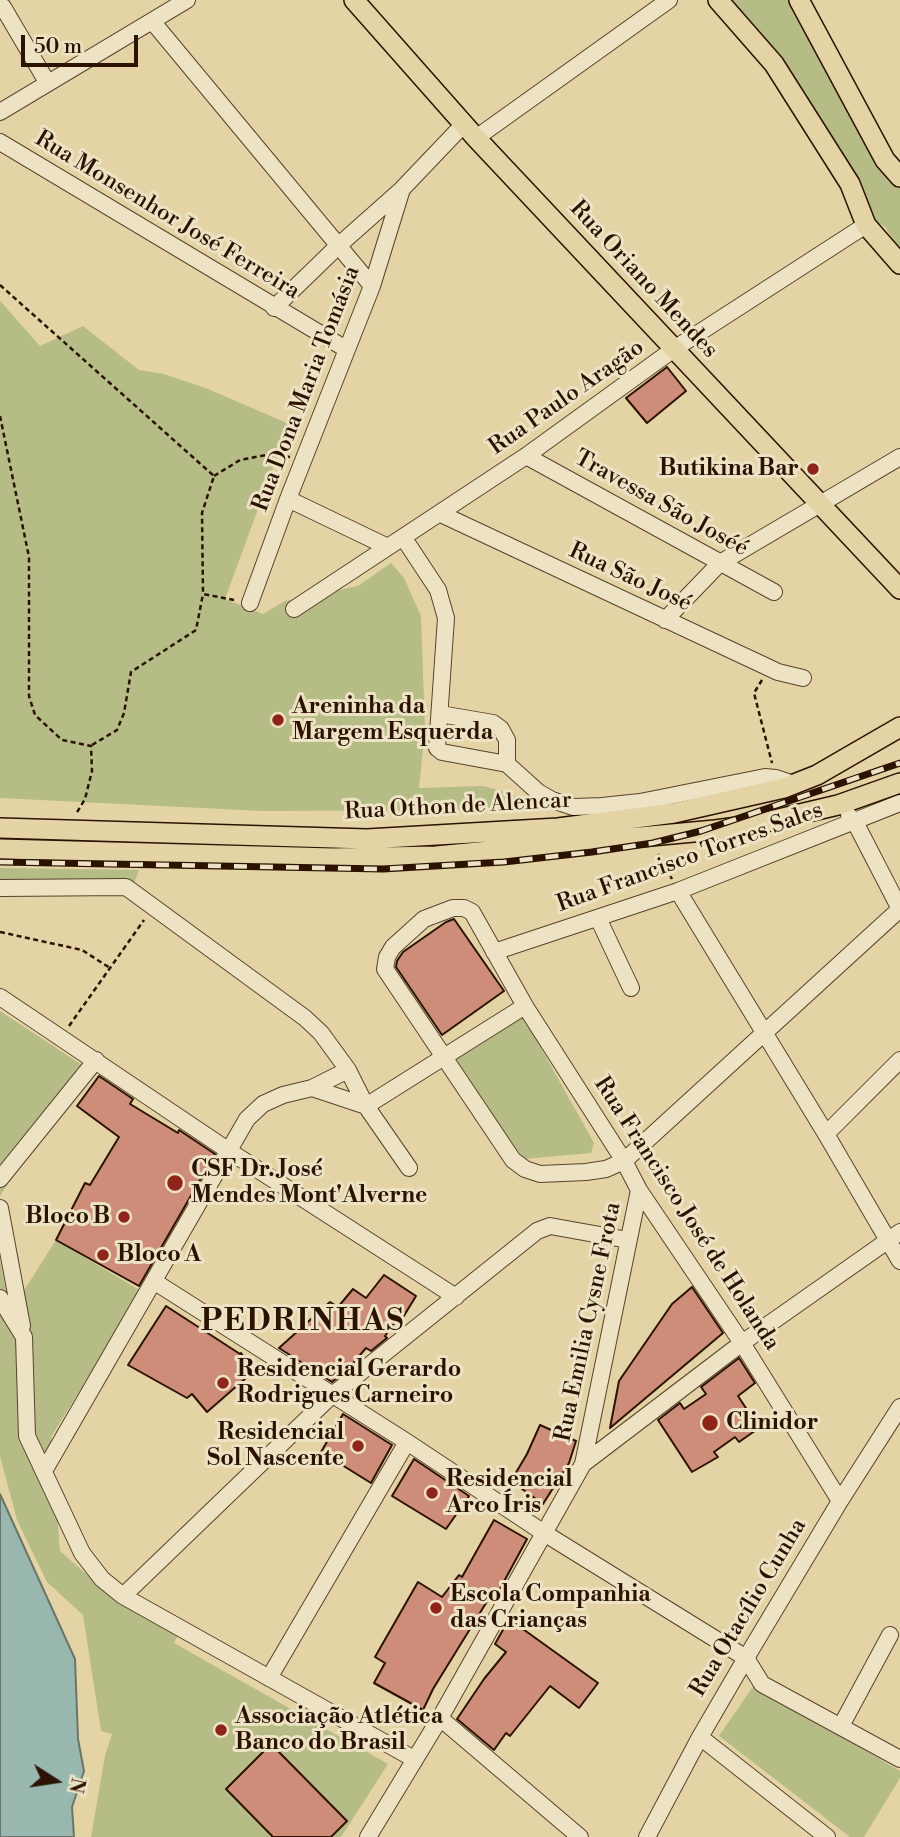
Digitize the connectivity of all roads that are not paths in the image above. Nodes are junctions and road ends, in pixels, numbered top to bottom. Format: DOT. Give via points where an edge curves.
graph roads {
  1 [pos="187,0"];
  2 [pos="355,0"];
  3 [pos="669,0"];
  4 [pos="718,0"];
  5 [pos="799,0"];
  6 [pos="7,5"];
  7 [pos="152,21"];
  8 [pos="47,82"];
  9 [pos="0,112"];
  10 [pos="470,131"];
  11 [pos="0,142"];
  12 [pos="900,177"];
  13 [pos="402,189"];
  14 [pos="866,225"];
  15 [pos="338,246"];
  16 [pos="900,264"];
  17 [pos="372,286"];
  18 [pos="274,308"];
  19 [pos="346,349"];
  20 [pos="674,349"];
  21 [pos="526,456"];
  22 [pos="900,457"];
  23 [pos="288,499"];
  24 [pos="819,503"];
  25 [pos="441,514"];
  26 [pos="403,537"];
  27 [pos="388,547"];
  28 [pos="720,563"];
  29 [pos="900,589"];
  30 [pos="774,592"];
  31 [pos="250,603"];
  32 [pos="294,609"];
  33 [pos="665,620"];
  34 [pos="803,678"];
  35 [pos="440,714"];
  36 [pos="900,727"];
  37 [pos="508,764"];
  38 [pos="785,781"];
  39 [pos="900,783"];
  40 [pos="900,803"];
  41 [pos="838,805"];
  42 [pos="855,822"];
  43 [pos="0,828"];
  44 [pos="0,849"];
  45 [pos="0,888"];
  46 [pos="678,891"];
  47 [pos="900,909"];
  48 [pos="598,918"];
  49 [pos="494,952"];
  50 [pos="631,988"];
  51 [pos="0,997"];
  52 [pos="525,1006"];
  53 [pos="764,1031"];
  54 [pos="443,1058"];
  55 [pos="96,1060"];
  56 [pos="900,1060"];
  57 [pos="348,1069"];
  58 [pos="312,1088"];
  59 [pos="366,1106"];
  60 [pos="826,1135"];
  61 [pos="229,1151"];
  62 [pos="624,1161"];
  63 [pos="409,1168"];
  64 [pos="0,1179"];
  65 [pos="639,1190"];
  66 [pos="0,1208"];
  67 [pos="894,1236"];
  68 [pos="628,1240"];
  69 [pos="900,1261"];
  70 [pos="155,1282"];
  71 [pos="456,1297"];
  72 [pos="0,1298"];
  73 [pos="24,1337"];
  74 [pos="742,1343"];
  75 [pos="331,1396"];
  76 [pos="900,1407"];
  77 [pos="407,1442"];
  78 [pos="583,1464"];
  79 [pos="44,1471"];
  80 [pos="840,1501"];
  81 [pos="544,1533"];
  82 [pos="123,1596"];
  83 [pos="890,1634"];
  84 [pos="746,1658"];
  85 [pos="269,1678"];
  86 [pos="440,1718"];
  87 [pos="841,1726"];
  88 [pos="700,1737"];
  89 [pos="414,1759"];
  90 [pos="900,1759"];
  91 [pos="368,1837"];
  92 [pos="580,1837"];
  93 [pos="647,1837"];
  94 [pos="827,1837"];
  1 -- 7 [label="street"];
  2 -- 10 [label="main road, Rua Oriano Mendes"];
  3 -- 10 [label="street, Rua Dona Maria Tomásia"];
  4 -- 14 [label="main road" via="774,64 809,116 850,184"];
  5 -- 12 [label="main road" via="885,160"];
  6 -- 8 [label="street"];
  7 -- 8 [label="street"];
  7 -- 15 [label="street"];
  8 -- 9 [label="street"];
  10 -- 13 [label="street, Rua Dona Maria Tomásia"];
  10 -- 20 [label="main road, Rua Oriano Mendes"];
  11 -- 18 [label="street, Rua Monsenhor José Ferreira"];
  13 -- 15 [label="street, Rua Dona Maria Tomásia"];
  13 -- 17 [label="street, Rua Dona Maria Tomásia"];
  14 -- 16 [label="main road"];
  14 -- 20 [label="street, Rua Paulo Aragão"];
  15 -- 17 [label="street"];
  15 -- 18 [label="street, Rua Dona Maria Tomásia"];
  17 -- 19 [label="street, Rua Dona Maria Tomásia"];
  18 -- 19 [label="street, Rua Monsenhor José Ferreira"];
  19 -- 23 [label="street, Rua Dona Maria Tomásia"];
  20 -- 21 [label="street, Rua Paulo Aragão"];
  20 -- 24 [label="main road, Rua Oriano Mendes"];
  21 -- 25 [label="street, Rua Paulo Aragão"];
  21 -- 28 [label="street, Travessa São Joséé"];
  22 -- 24 [label="street"];
  23 -- 27 [label="street"];
  23 -- 31 [label="street, Rua Dona Maria Tomásia"];
  24 -- 28 [label="street"];
  24 -- 29 [label="main road, Rua Oriano Mendes"];
  25 -- 26 [label="street, Rua Paulo Aragão"];
  25 -- 33 [label="street, Rua São José"];
  26 -- 27 [label="street, Rua Paulo Aragão"];
  26 -- 35 [label="street" via="438,590 446,618"];
  27 -- 32 [label="street, Rua Paulo Aragão"];
  28 -- 30 [label="street, Travessa São Joséé"];
  28 -- 33 [label="street"];
  33 -- 34 [label="street, Rua São José" via="769,668"];
  35 -- 37 [label="street" via="493,723 502,729"];
  35 -- 37 [label="street" via="437,748 448,755"];
  36 -- 38 [label="main road, Rua Othon de Alencar" via="817,775"];
  37 -- 38 [label="street" via="538,792 573,807 640,802 765,777"];
  38 -- 43 [label="main road, Rua Othon de Alencar" via="711,806 638,819 444,836 282,838"];
  39 -- 41 [label="main road, Rua Othon de Alencar"];
  40 -- 42 [label="street, Rua Francisco Torres Sales"];
  41 -- 42 [label="street"];
  41 -- 44 [label="main road, Rua Othon de Alencar" via="753,825 383,858"];
  42 -- 46 [label="street, Rua Francisco Torres Sales"];
  42 -- 47 [label="street"];
  45 -- 57 [label="street" via="126,887 305,1018"];
  46 -- 48 [label="street, Rua Francisco Torres Sales"];
  46 -- 53 [label="street"];
  47 -- 53 [label="street"];
  48 -- 49 [label="street, Rua Francisco Torres Sales"];
  48 -- 50 [label="street"];
  49 -- 52 [label="street, Rua Francisco José de Holanda"];
  49 -- 54 [label="street, Rua Francisco José de Holanda" via="472,912 453,908 424,919 387,957 385,969"];
  51 -- 55 [label="street"];
  52 -- 54 [label="street"];
  52 -- 62 [label="street, Rua Francisco José de Holanda"];
  53 -- 60 [label="street"];
  53 -- 62 [label="street"];
  54 -- 59 [label="street"];
  54 -- 62 [label="street, Rua Francisco José de Holanda" via="513,1160 526,1169 540,1174 586,1172"];
  55 -- 61 [label="street"];
  55 -- 64 [label="street"];
  56 -- 60 [label="street"];
  57 -- 58 [label="street"];
  57 -- 59 [label="street"];
  58 -- 59 [label="street"];
  58 -- 61 [label="street" via="263,1104 247,1119"];
  59 -- 63 [label="street"];
  60 -- 67 [label="street"];
  61 -- 70 [label="street"];
  61 -- 71 [label="street"];
  62 -- 65 [label="street, Rua Francisco José de Holanda"];
  65 -- 68 [label="street, Rua Emilia Cysne Frota"];
  65 -- 74 [label="street, Rua Francisco José de Holanda"];
  66 -- 73 [label="street"];
  67 -- 69 [label="street"];
  67 -- 74 [label="street"];
  68 -- 71 [label="street" via="550,1226 537,1231"];
  68 -- 78 [label="street, Rua Emilia Cysne Frota"];
  70 -- 75 [label="street"];
  70 -- 79 [label="street"];
  71 -- 75 [label="street"];
  72 -- 73 [label="street"];
  73 -- 79 [label="street" via="27,1436"];
  74 -- 78 [label="street"];
  74 -- 80 [label="street, Rua Francisco José de Holanda"];
  75 -- 77 [label="street"];
  75 -- 82 [label="street"];
  76 -- 80 [label="street, Rua Otacílio Cunha"];
  77 -- 81 [label="street"];
  77 -- 85 [label="street"];
  78 -- 81 [label="street"];
  79 -- 82 [label="street" via="82,1553"];
  80 -- 84 [label="street, Rua Otacílio Cunha"];
  81 -- 84 [label="street"];
  81 -- 86 [label="street"];
  82 -- 85 [label="street"];
  83 -- 87 [label="street"];
  84 -- 87 [label="street" via="762,1684"];
  84 -- 88 [label="street, Rua Otacílio Cunha"];
  85 -- 89 [label="street"];
  86 -- 89 [label="street"];
  86 -- 92 [label="street"];
  87 -- 90 [label="street"];
  88 -- 93 [label="street, Rua Otacílio Cunha"];
  88 -- 94 [label="street"];
  89 -- 91 [label="street"];
}
